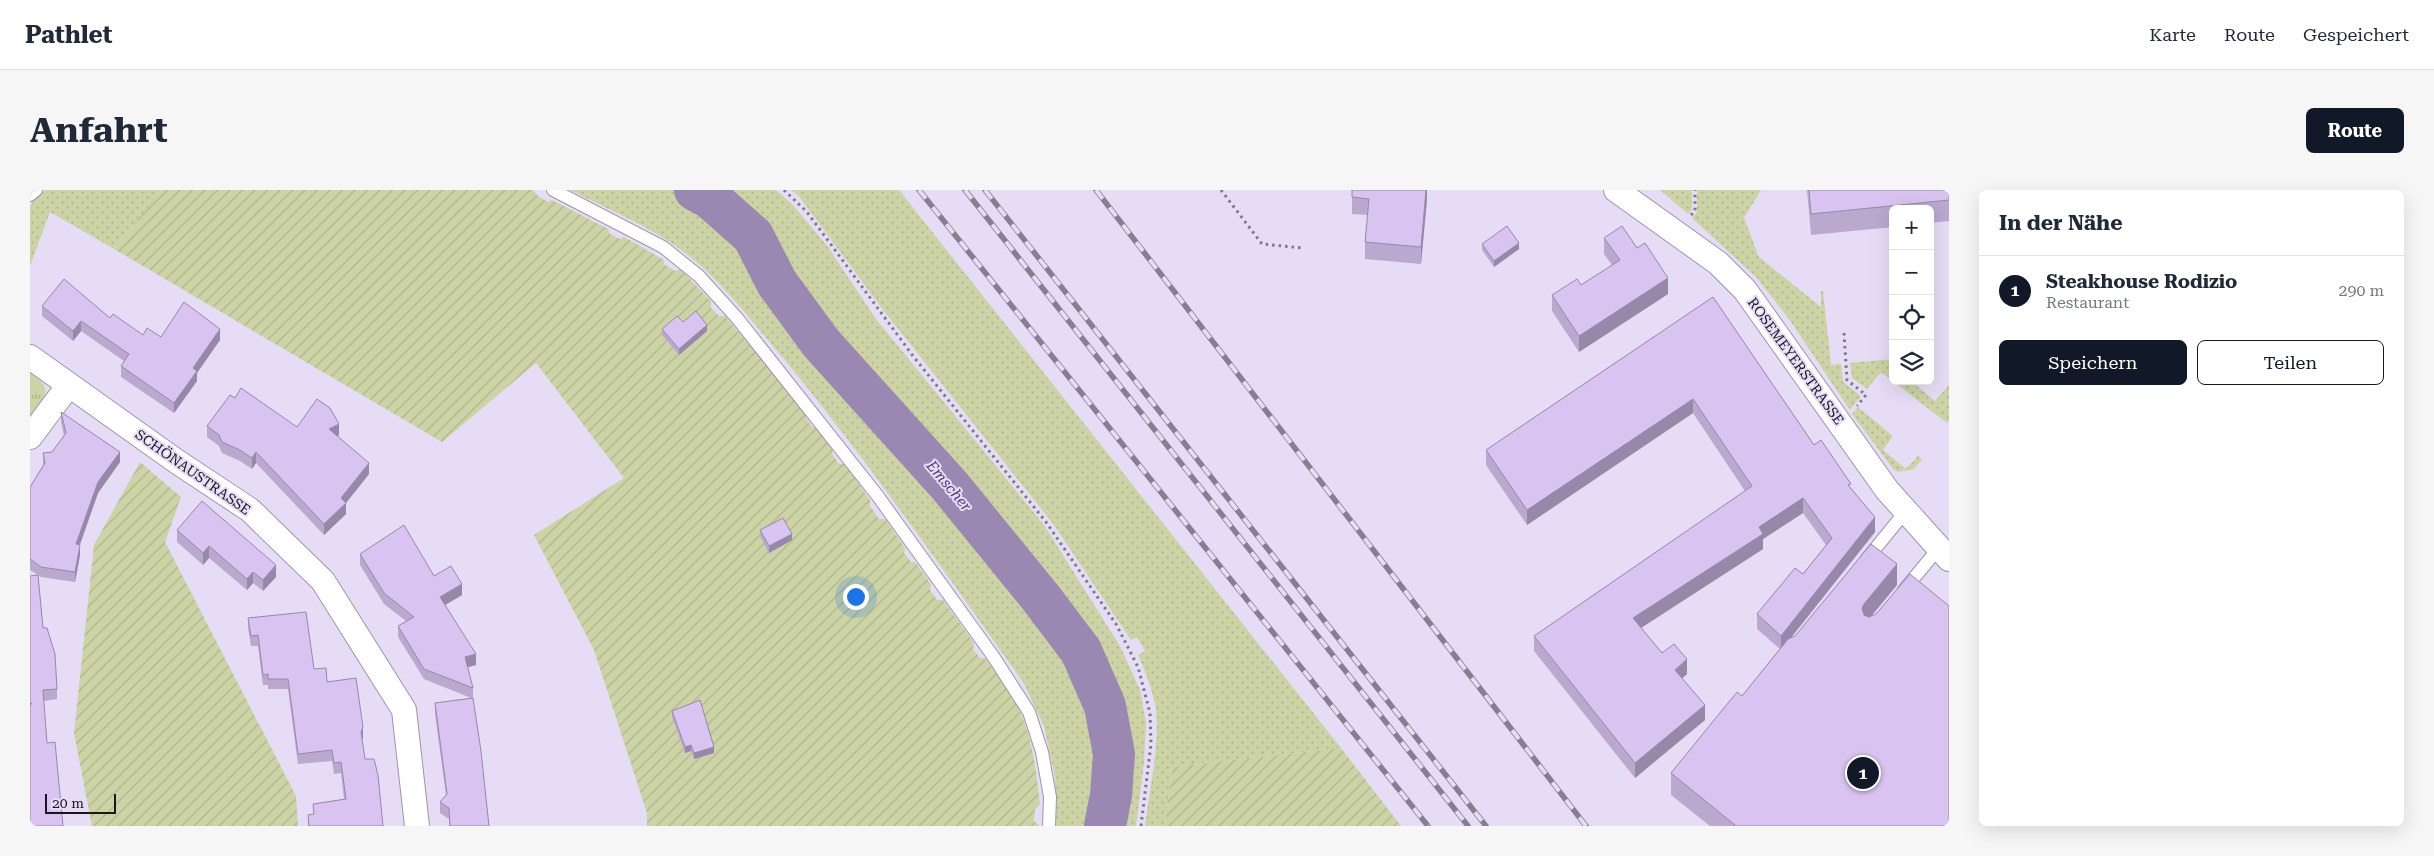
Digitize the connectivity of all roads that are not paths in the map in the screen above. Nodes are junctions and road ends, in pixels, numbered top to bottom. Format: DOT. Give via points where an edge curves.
graph roads {
  1 [pos="36,190"];
  2 [pos="553,190"];
  3 [pos="1616,190"];
  4 [pos="30,195"];
  5 [pos="30,357"];
  6 [pos="69,385"];
  7 [pos="30,436"];
  8 [pos="1905,512"];
  9 [pos="1943,554"];
  10 [pos="1858,568"];
  11 [pos="1894,601"];
  12 [pos="417,826"];
  13 [pos="1049,826"];
  1 -- 4 [label="lane"];
  2 -- 13 [label="lane" via="663,247 699,276 737,318 877,495 993,656 1029,712 1042,752 1050,797"];
  3 -- 8 [label="street, ROSEMEYERSTRASSE" via="1718,264 1745,290"];
  5 -- 6 [label="street, SCHÖNAUSTRASSE"];
  6 -- 7 [label="street"];
  6 -- 12 [label="street, SCHÖNAUSTRASSE" via="250,510 323,581 404,710"];
  8 -- 9 [label="street, ROSEMEYERSTRASSE"];
  8 -- 10 [label="lane"];
  9 -- 11 [label="lane"];
}
